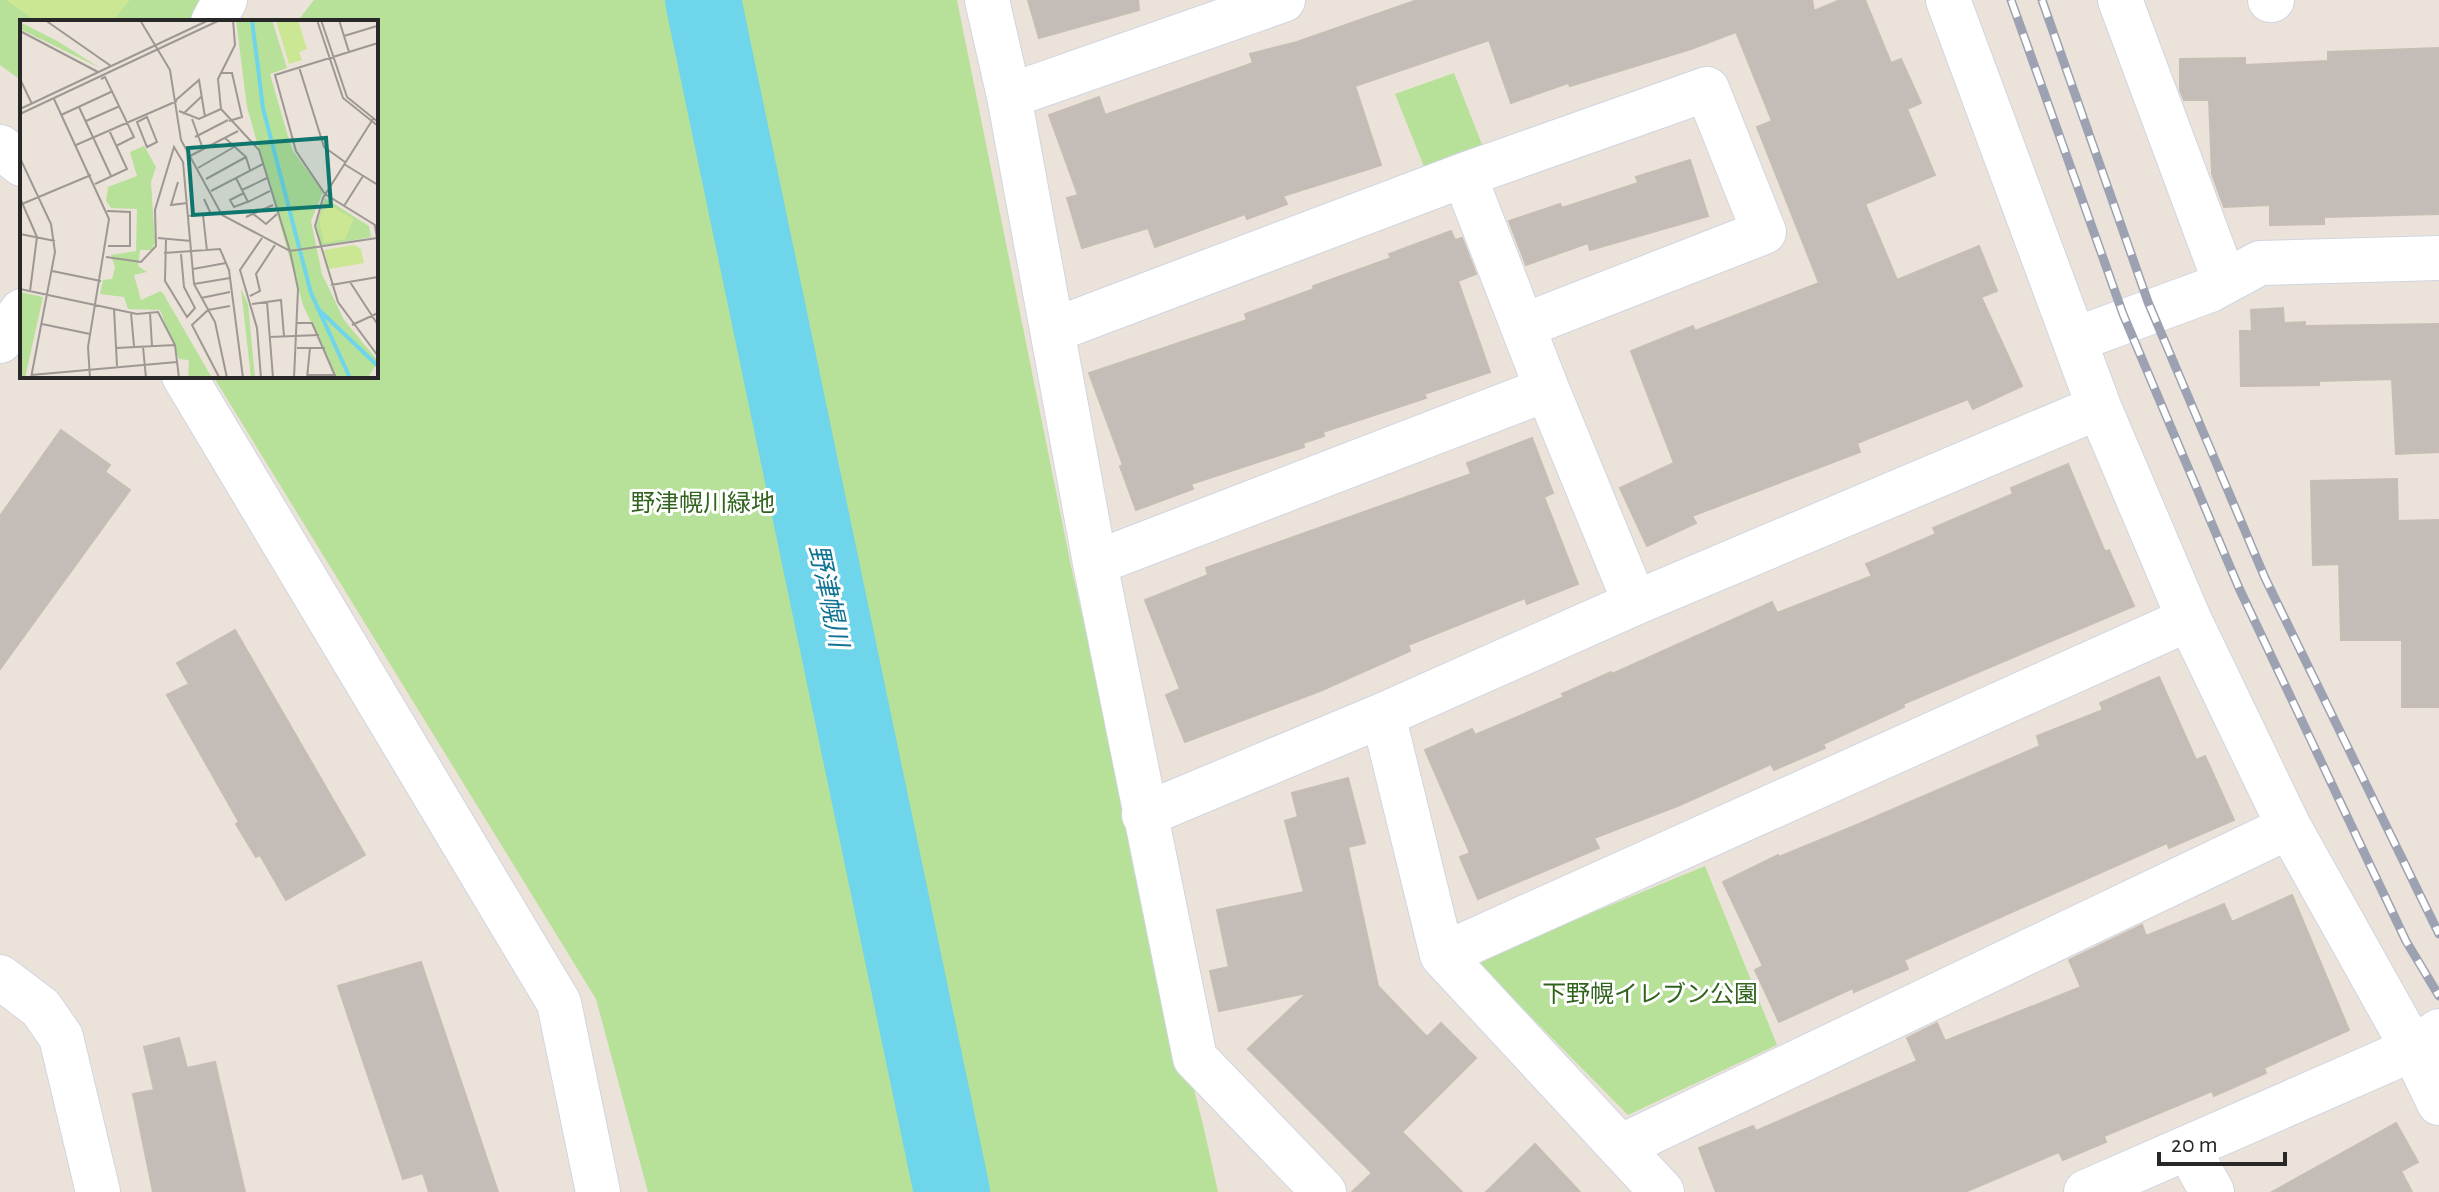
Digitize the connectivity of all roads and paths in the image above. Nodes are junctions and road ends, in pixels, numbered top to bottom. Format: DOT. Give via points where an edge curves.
graph roads {
  1 [pos="225,0"];
  2 [pos="987,0"];
  3 [pos="1283,0"];
  4 [pos="1948,0"];
  5 [pos="2120,0"];
  6 [pos="214,20"];
  7 [pos="1009,96"];
  8 [pos="0,147"];
  9 [pos="20,162"];
  10 [pos="1464,175"];
  11 [pos="2439,258"];
  12 [pos="2225,282"];
  13 [pos="20,314"];
  14 [pos="1523,326"];
  15 [pos="1054,330"];
  16 [pos="2074,340"];
  17 [pos="0,341"];
  18 [pos="185,378"];
  19 [pos="1547,389"];
  20 [pos="2099,407"];
  21 [pos="1095,563"];
  22 [pos="1635,603"];
  23 [pos="2189,619"];
  24 [pos="1383,715"];
  25 [pos="1144,815"];
  26 [pos="2289,827"];
  27 [pos="1442,955"];
  28 [pos="0,977"];
  29 [pos="2426,1040"];
  30 [pos="2439,1103"];
  31 [pos="1620,1147"];
  32 [pos="2188,1148"];
  33 [pos="98,1192"];
  34 [pos="598,1192"];
  35 [pos="1324,1192"];
  36 [pos="1662,1192"];
  37 [pos="2086,1192"];
  38 [pos="2212,1192"];
  1 -- 6 [label="street"];
  2 -- 7 [label="street"];
  3 -- 7 [label="street"];
  4 -- 16 [label="street"];
  5 -- 12 [label="street"];
  7 -- 15 [label="street"];
  8 -- 9 [label="street"];
  10 -- 14 [label="street"];
  10 -- 14 [label="street" via="1707,89 1764,232"];
  10 -- 15 [label="street"];
  11 -- 12 [label="street" via="2260,263"];
  12 -- 16 [label="street"];
  13 -- 17 [label="street"];
  14 -- 19 [label="street"];
  15 -- 21 [label="street"];
  16 -- 20 [label="street"];
  18 -- 34 [label="street" via="559,1003"];
  19 -- 21 [label="street"];
  19 -- 22 [label="street"];
  20 -- 22 [label="street"];
  20 -- 23 [label="street"];
  21 -- 25 [label="street"];
  22 -- 24 [label="street"];
  23 -- 26 [label="street"];
  23 -- 27 [label="street"];
  24 -- 25 [label="street"];
  24 -- 27 [label="street"];
  25 -- 35 [label="street" via="1195,1058"];
  26 -- 29 [label="street"];
  26 -- 31 [label="street"];
  27 -- 31 [label="street"];
  28 -- 33 [label="street" via="41,1008 61,1037"];
  29 -- 30 [label="street"];
  29 -- 32 [label="street"];
  31 -- 36 [label="street"];
  32 -- 37 [label="street"];
  32 -- 38 [label="street"];
}
